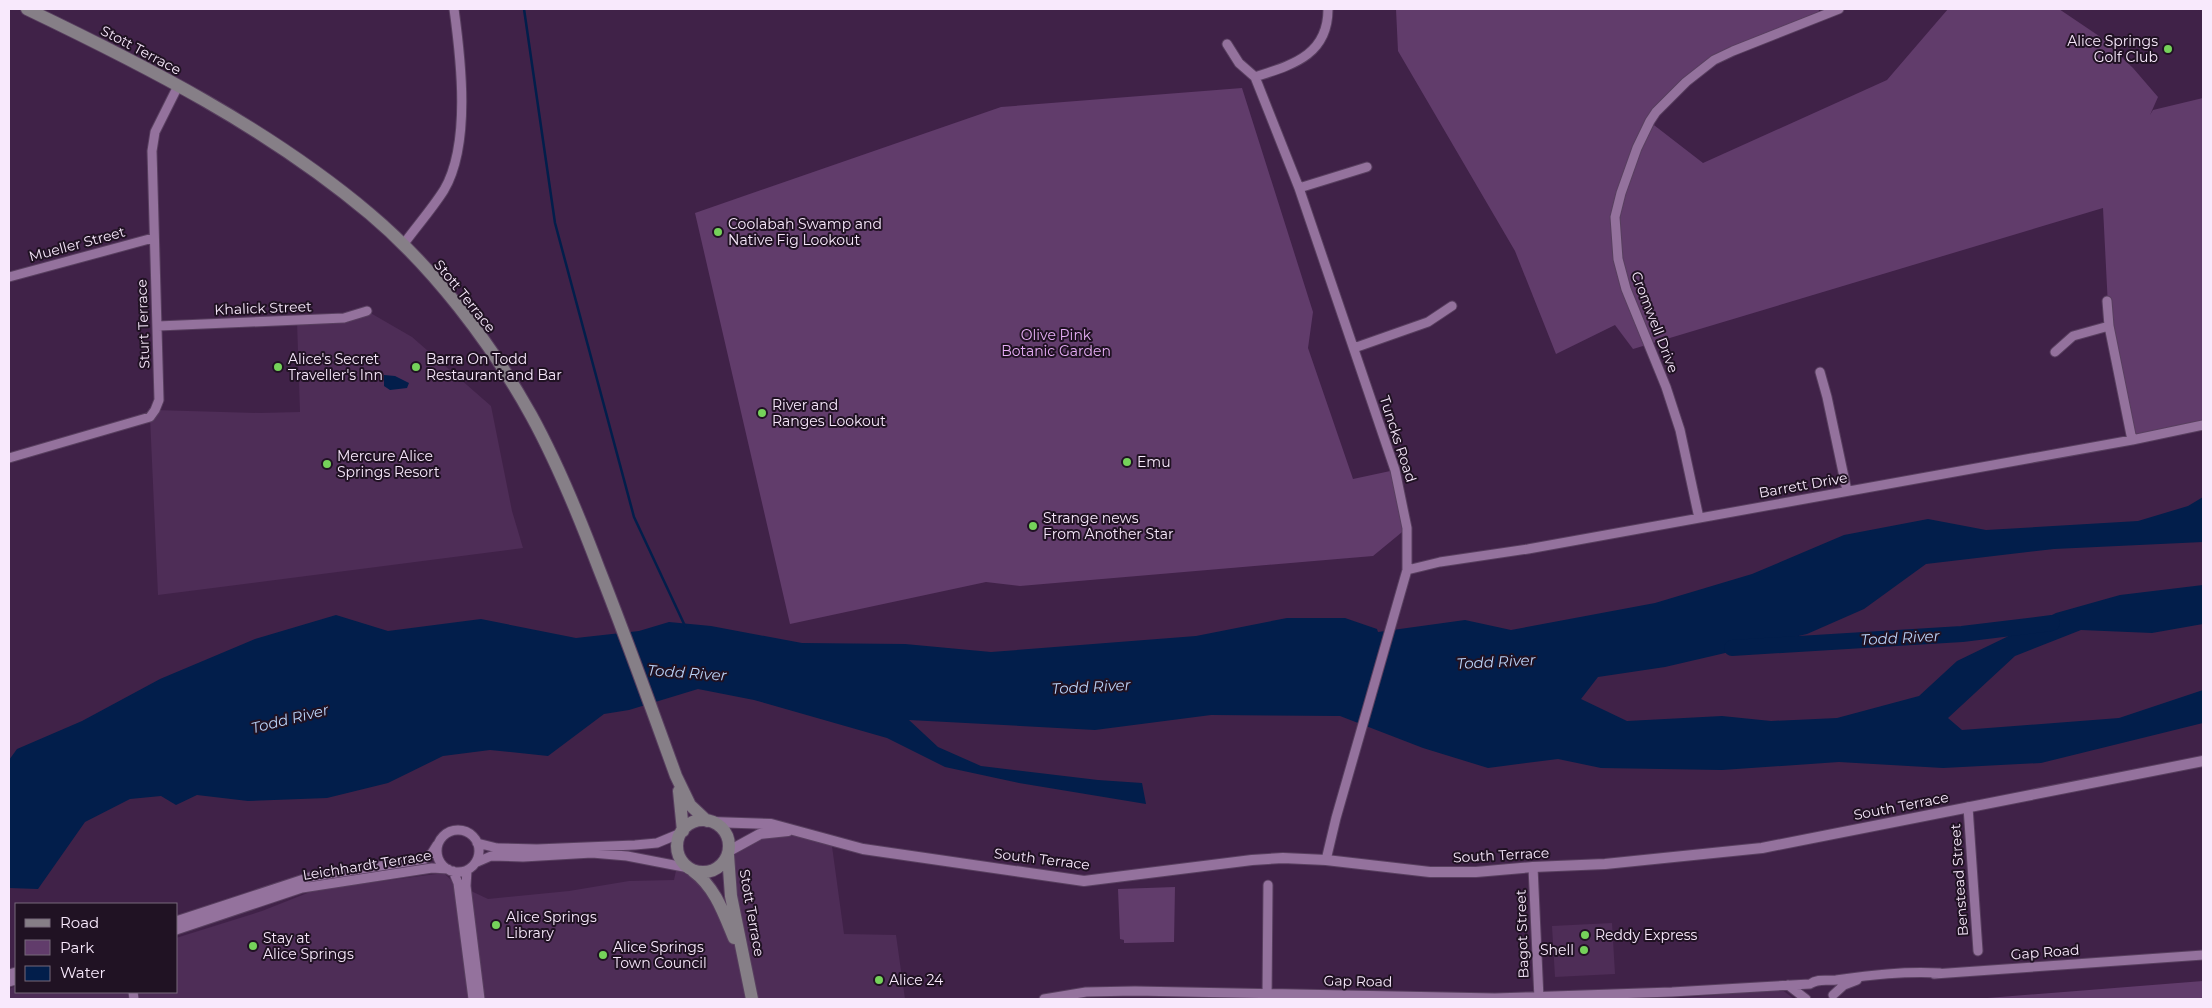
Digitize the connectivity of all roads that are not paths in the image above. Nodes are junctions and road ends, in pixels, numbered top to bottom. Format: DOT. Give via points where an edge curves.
graph roads {
  1 [pos="27,9"];
  2 [pos="454,9"];
  3 [pos="1328,9"];
  4 [pos="1839,9"];
  5 [pos="1226,44"];
  6 [pos="1254,77"];
  7 [pos="178,86"];
  8 [pos="1368,167"];
  9 [pos="1299,188"];
  10 [pos="153,238"];
  11 [pos="403,245"];
  12 [pos="9,277"];
  13 [pos="2107,301"];
  14 [pos="1452,306"];
  15 [pos="367,311"];
  16 [pos="158,326"];
  17 [pos="2109,326"];
  18 [pos="1354,348"];
  19 [pos="2055,352"];
  20 [pos="1820,372"];
  21 [pos="2203,426"];
  22 [pos="2132,440"];
  23 [pos="9,458"];
  24 [pos="1847,491"];
  25 [pos="1699,518"];
  26 [pos="1407,570"];
  27 [pos="2203,761"];
  28 [pos="676,776"];
  29 [pos="1968,807"];
  30 [pos="709,821"];
  31 [pos="799,830"];
  32 [pos="682,832"];
  33 [pos="477,843"];
  34 [pos="438,845"];
  35 [pos="728,852"];
  36 [pos="1326,860"];
  37 [pos="475,863"];
  38 [pos="1534,867"];
  39 [pos="691,869"];
  40 [pos="450,870"];
  41 [pos="467,870"];
  42 [pos="1268,885"];
  43 [pos="178,920"];
  44 [pos="178,929"];
  45 [pos="2203,949"];
  46 [pos="1978,951"];
  47 [pos="2203,955"];
  48 [pos="2152,957"];
  49 [pos="1940,974"];
  50 [pos="748,978"];
  51 [pos="1836,980"];
  52 [pos="1857,980"];
  53 [pos="1824,981"];
  54 [pos="1788,984"];
  55 [pos="1810,984"];
  56 [pos="1672,992"];
  57 [pos="1267,996"];
  58 [pos="1297,997"];
  59 [pos="1832,997"];
  60 [pos="1478,998"];
  61 [pos="1495,998"];
  62 [pos="1539,998"];
  63 [pos="473,999"];
  64 [pos="480,999"];
  65 [pos="752,999"];
  66 [pos="1044,999"];
  67 [pos="1634,999"];
  68 [pos="1806,999"];
  1 -- 7 [label="main road, Stott Terrace"];
  2 -- 11 [label="street" via="460,61 460,148 444,189"];
  3 -- 6 [label="street" via="1325,32 1306,56 1296,63"];
  4 -- 25 [label="street, Cromwell Drive" via="1714,60 1686,82 1650,121 1621,193 1614,229 1618,259 1626,289 1680,430"];
  5 -- 6 [label="street, Tuncks Road"];
  6 -- 9 [label="street, Tuncks Road"];
  7 -- 10 [label="street, Sturt Terrace" via="155,132 152,151"];
  7 -- 11 [label="main road, Stott Terrace" via="264,136 372,216"];
  8 -- 9 [label="street"];
  9 -- 18 [label="street, Tuncks Road"];
  10 -- 12 [label="street, Mueller Street"];
  10 -- 16 [label="street, Sturt Terrace"];
  11 -- 28 [label="main road, Stott Terrace" via="464,315 530,413 574,502"];
  13 -- 17 [label="street"];
  14 -- 18 [label="street" via="1428,322"];
  15 -- 16 [label="street, Khalick Street" via="344,318"];
  16 -- 23 [label="street, Sturt Terrace" via="159,400 150,417"];
  17 -- 19 [label="street" via="2073,336"];
  17 -- 22 [label="street"];
  18 -- 26 [label="street, Tuncks Road" via="1401,494 1407,528"];
  20 -- 24 [label="street"];
  21 -- 22 [label="street, Barrett Drive"];
  22 -- 24 [label="street, Barrett Drive"];
  24 -- 25 [label="street, Barrett Drive"];
  25 -- 26 [label="street, Barrett Drive"];
  26 -- 36 [label="street, Tuncks Road"];
  27 -- 29 [label="street, South Terrace"];
  28 -- 30 [label="main road, Stott Terrace" via="690,805"];
  28 -- 32 [label="main road, Stott Terrace"];
  29 -- 38 [label="street, South Terrace" via="1762,848 1605,864"];
  29 -- 46 [label="street, Benstead Street"];
  30 -- 31 [label="street, South Terrace" via="771,824"];
  30 -- 32 [label="main road" via="693,823"];
  30 -- 35 [label="main road" via="727,836"];
  31 -- 35 [label="street, South Terrace" via="760,834"];
  31 -- 36 [label="street, South Terrace" via="863,849 1084,881 1252,860"];
  32 -- 33 [label="street" via="657,843 635,845 537,849 497,848"];
  32 -- 39 [label="main road" via="679,854"];
  33 -- 34 [label="street" via="470,834 459,830 447,832"];
  33 -- 37 [label="street"];
  34 -- 40 [label="street" via="438,856"];
  34 -- 43 [label="street, Leichhardt Terrace" via="425,859 310,877"];
  35 -- 39 [label="main road" via="714,870"];
  35 -- 50 [label="main road, Stott Terrace" via="731,896"];
  36 -- 38 [label="street, South Terrace" via="1430,872"];
  37 -- 39 [label="street" via="491,856 523,858 592,853 627,856"];
  37 -- 41 [label="street"];
  38 -- 62 [label="street, Bagot Street"];
  39 -- 50 [label="main road, Stott Terrace" via="709,886 719,904"];
  40 -- 41 [label="street"];
  40 -- 44 [label="street, Leichhardt Terrace" via="432,868 311,886"];
  40 -- 63 [label="street" via="458,883"];
  41 -- 64 [label="street" via="466,886"];
  42 -- 57 [label="street"];
  45 -- 48 [label="street, Gap Road"];
  47 -- 48 [label="street, Gap Road"];
  48 -- 49 [label="street, Gap Road"];
  49 -- 51 [label="street, Gap Road" via="1906,971"];
  49 -- 52 [label="street, Gap Road"];
  50 -- 65 [label="main road, Stott Terrace"];
  51 -- 52 [label="street, Gap Road"];
  51 -- 53 [label="street, Gap Road"];
  52 -- 59 [label="street" via="1844,985"];
  53 -- 55 [label="street, Gap Road" via="1816,980"];
  53 -- 59 [label="street" via="1831,987"];
  54 -- 55 [label="street, Gap Road"];
  54 -- 56 [label="street, Gap Road"];
  54 -- 68 [label="street"];
  55 -- 68 [label="street"];
  56 -- 62 [label="street, Gap Road"];
  56 -- 67 [label="street, Gap Road"];
  57 -- 58 [label="street, Gap Road"];
  57 -- 66 [label="street, Gap Road" via="1105,991"];
  58 -- 60 [label="street, Gap Road"];
  60 -- 61 [label="street, Gap Road"];
  61 -- 62 [label="street, Gap Road"];
}
